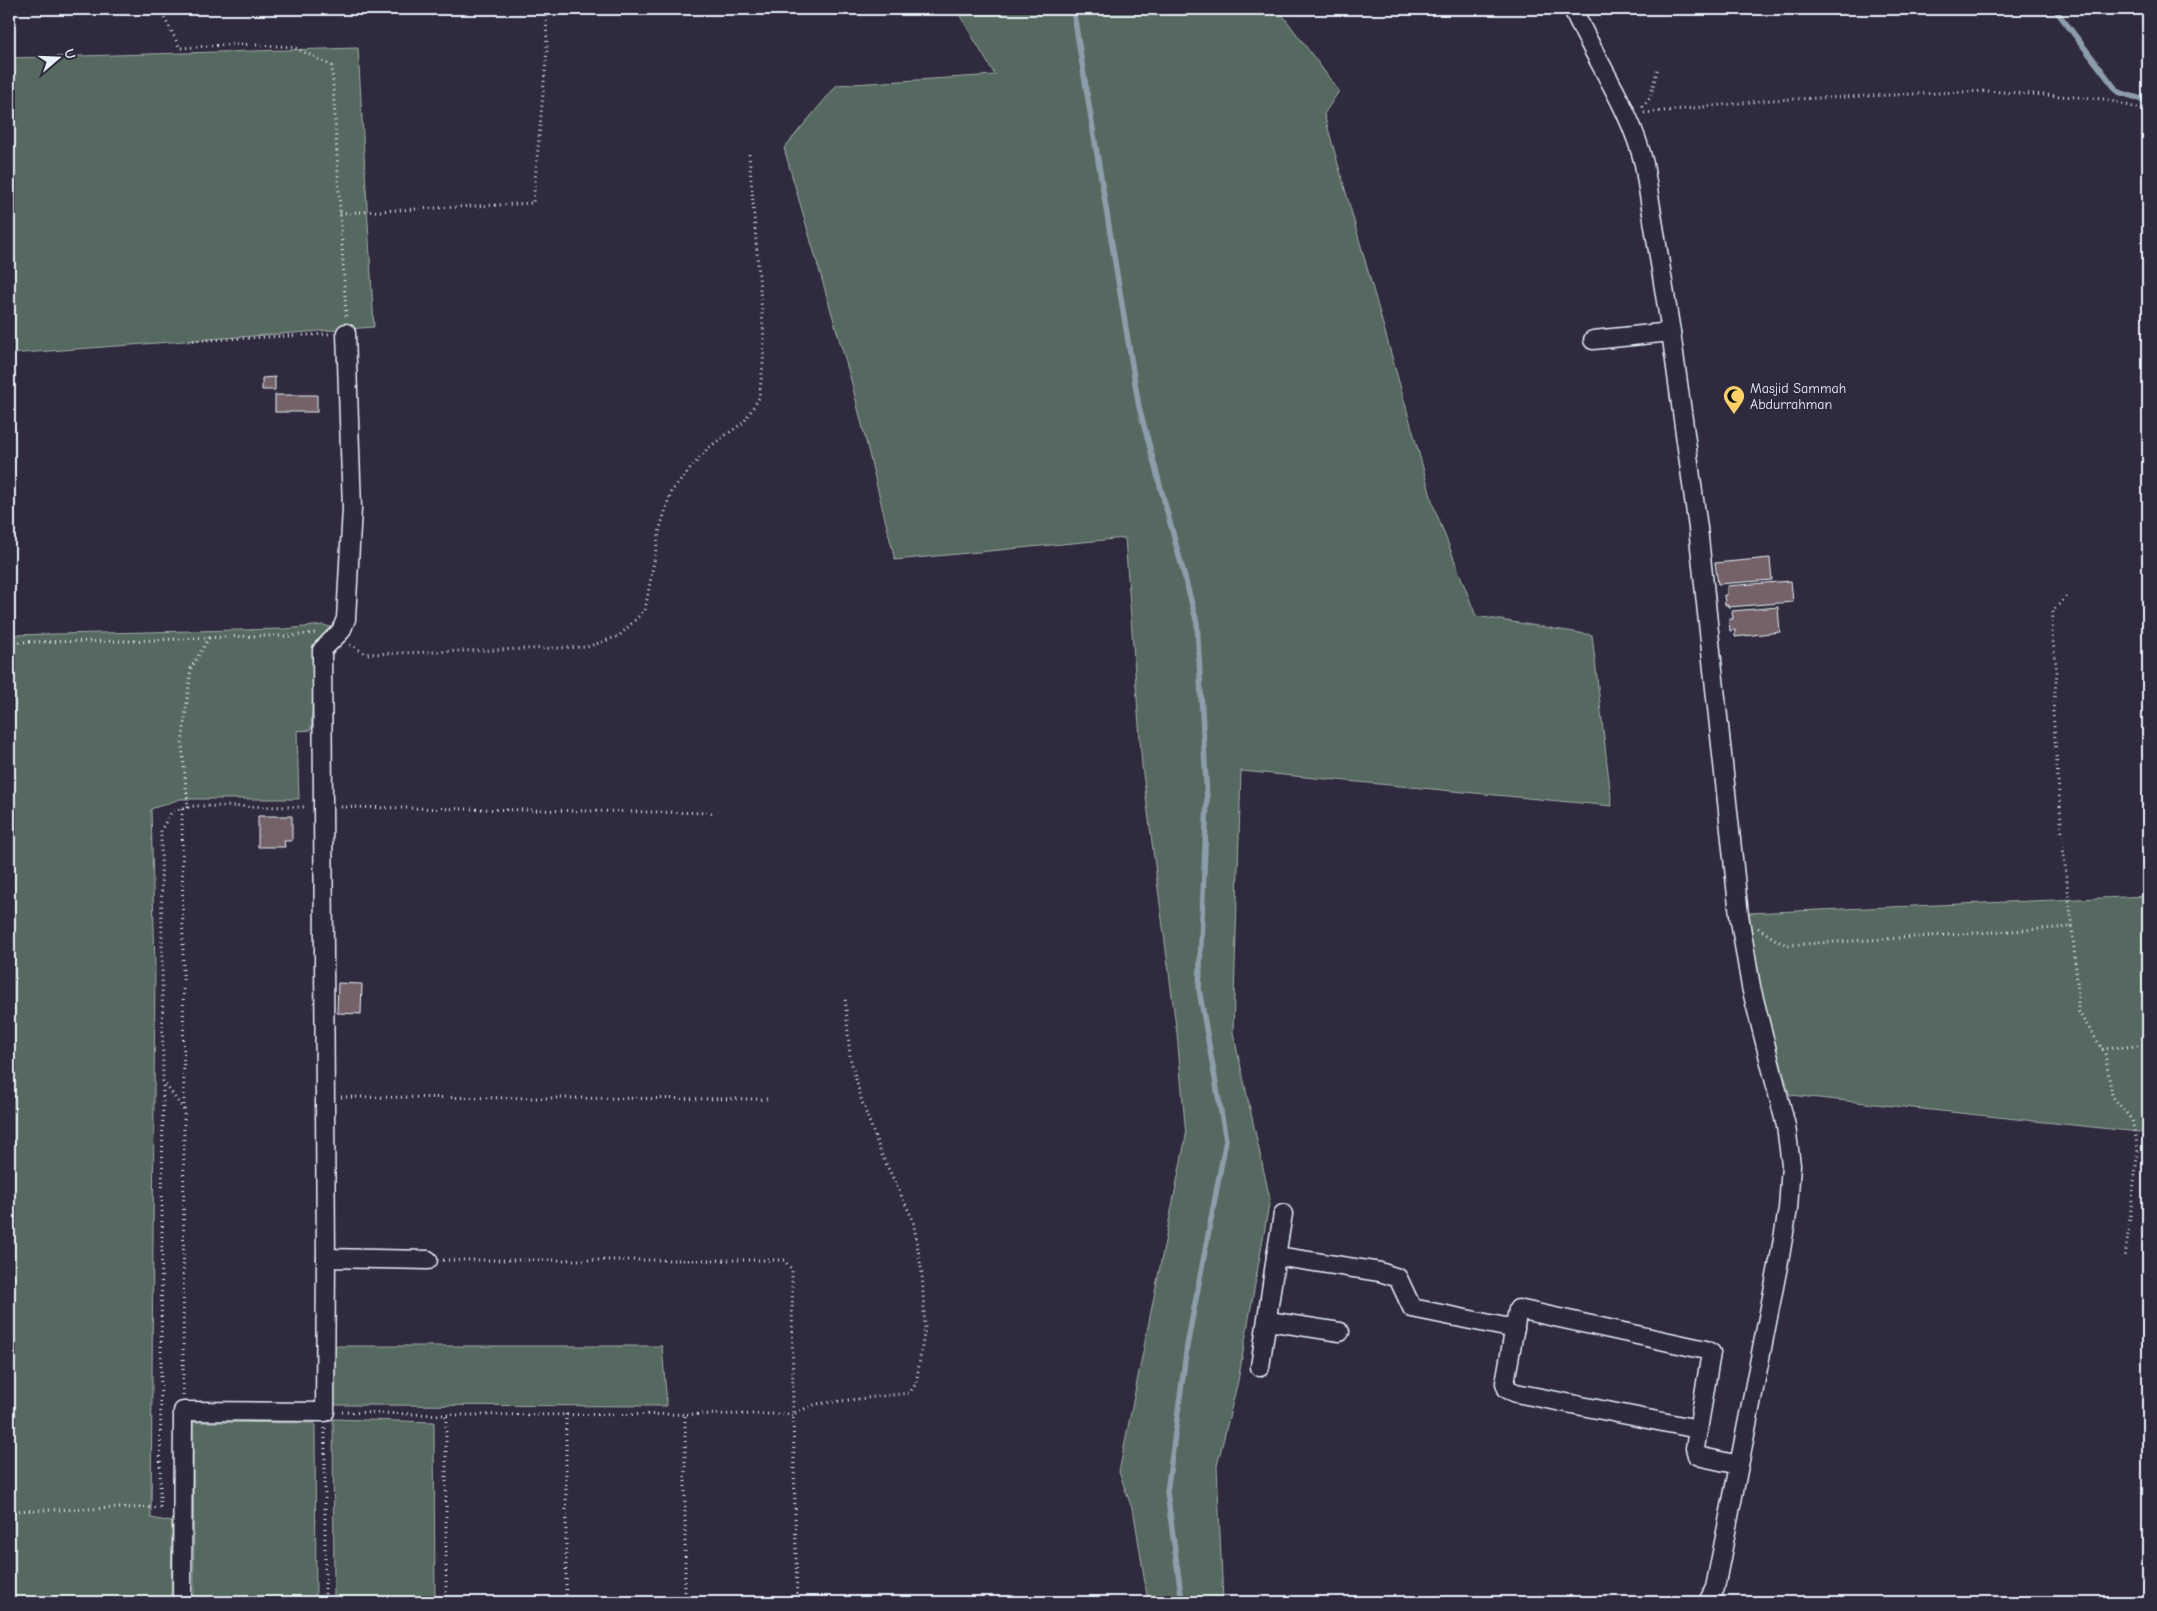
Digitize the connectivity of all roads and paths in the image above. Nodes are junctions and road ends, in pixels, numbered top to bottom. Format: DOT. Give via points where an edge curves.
graph roads {
  1 [pos="160,9"];
  2 [pos="546,9"];
  3 [pos="1573,9"];
  4 [pos="1658,67"];
  5 [pos="2148,111"];
  6 [pos="1632,115"];
  7 [pos="749,154"];
  8 [pos="340,213"];
  9 [pos="1671,332"];
  10 [pos="346,333"];
  11 [pos="1592,340"];
  12 [pos="188,341"];
  13 [pos="2066,597"];
  14 [pos="291,636"];
  15 [pos="209,638"];
  16 [pos="334,638"];
  17 [pos="9,642"];
  18 [pos="324,807"];
  19 [pos="188,808"];
  20 [pos="182,809"];
  21 [pos="716,813"];
  22 [pos="1739,916"];
  23 [pos="2072,927"];
  24 [pos="845,996"];
  25 [pos="2148,1044"];
  26 [pos="2102,1049"];
  27 [pos="163,1081"];
  28 [pos="326,1097"];
  29 [pos="770,1099"];
  30 [pos="184,1110"];
  31 [pos="1283,1214"];
  32 [pos="1276,1256"];
  33 [pos="326,1258"];
  34 [pos="2125,1259"];
  35 [pos="428,1260"];
  36 [pos="1268,1321"];
  37 [pos="1515,1329"];
  38 [pos="1340,1332"];
  39 [pos="1260,1367"];
  40 [pos="183,1411"];
  41 [pos="325,1412"];
  42 [pos="685,1413"];
  43 [pos="566,1414"];
  44 [pos="793,1414"];
  45 [pos="446,1415"];
  46 [pos="1698,1429"];
  47 [pos="1739,1465"];
  48 [pos="182,1506"];
  49 [pos="160,1507"];
  50 [pos="9,1511"];
  51 [pos="182,1602"];
  52 [pos="325,1602"];
  53 [pos="446,1602"];
  54 [pos="566,1602"];
  55 [pos="684,1602"];
  56 [pos="797,1602"];
  57 [pos="1708,1602"];
  1 -- 8 [label="path" via="180,48 238,44 294,46 332,66"];
  2 -- 8 [label="path" via="547,50 533,203"];
  3 -- 6 [label="street"];
  4 -- 6 [label="path" via="1650,98"];
  5 -- 6 [label="path" via="2104,99 1988,92 1771,100"];
  6 -- 9 [label="street" via="1644,164"];
  7 -- 16 [label="path" via="764,338 759,398 744,422 708,448 671,492 660,528 645,610 619,636 587,647 367,654"];
  8 -- 10 [label="path"];
  9 -- 11 [label="street"];
  9 -- 22 [label="street" via="1698,528"];
  10 -- 12 [label="path"];
  10 -- 16 [label="street" via="352,508 346,619 342,631"];
  13 -- 23 [label="path" via="2053,611 2052,634 2057,672 2053,712"];
  14 -- 15 [label="path"];
  15 -- 17 [label="path"];
  15 -- 19 [label="path" via="191,668 182,745"];
  16 -- 18 [label="street" via="322,650"];
  18 -- 19 [label="path"];
  18 -- 21 [label="path"];
  18 -- 28 [label="street"];
  19 -- 20 [label="path"];
  20 -- 27 [label="path" via="172,811 161,830"];
  20 -- 30 [label="path"];
  22 -- 23 [label="path" via="1789,945"];
  22 -- 47 [label="street" via="1751,987 1786,1126 1791,1165 1780,1256"];
  23 -- 26 [label="path" via="2078,1011"];
  24 -- 44 [label="path" via="850,1057 862,1102 881,1153 913,1220 922,1273 925,1328 916,1384 909,1393 816,1404"];
  25 -- 26 [label="path"];
  26 -- 34 [label="path" via="2112,1096 2132,1120 2138,1149"];
  27 -- 30 [label="path"];
  27 -- 49 [label="path"];
  28 -- 29 [label="path"];
  28 -- 33 [label="street"];
  30 -- 40 [label="path"];
  31 -- 32 [label="street"];
  32 -- 36 [label="street"];
  32 -- 37 [label="street" via="1380,1272 1398,1278 1412,1308"];
  33 -- 35 [label="street"];
  33 -- 41 [label="street"];
  35 -- 44 [label="path" via="784,1260 792,1270"];
  36 -- 38 [label="street"];
  36 -- 39 [label="street"];
  37 -- 46 [label="street" via="1505,1383 1507,1389"];
  37 -- 46 [label="street" via="1518,1309 1706,1350 1711,1353 1711,1359"];
  40 -- 41 [label="street"];
  40 -- 48 [label="street"];
  41 -- 45 [label="path"];
  41 -- 52 [label="path"];
  42 -- 43 [label="path"];
  42 -- 44 [label="path"];
  42 -- 55 [label="path"];
  43 -- 45 [label="path"];
  43 -- 54 [label="path"];
  44 -- 56 [label="path"];
  45 -- 53 [label="path"];
  46 -- 47 [label="street" via="1697,1455"];
  47 -- 57 [label="street" via="1715,1588"];
  48 -- 49 [label="path"];
  48 -- 51 [label="street"];
  49 -- 50 [label="path"];
}
